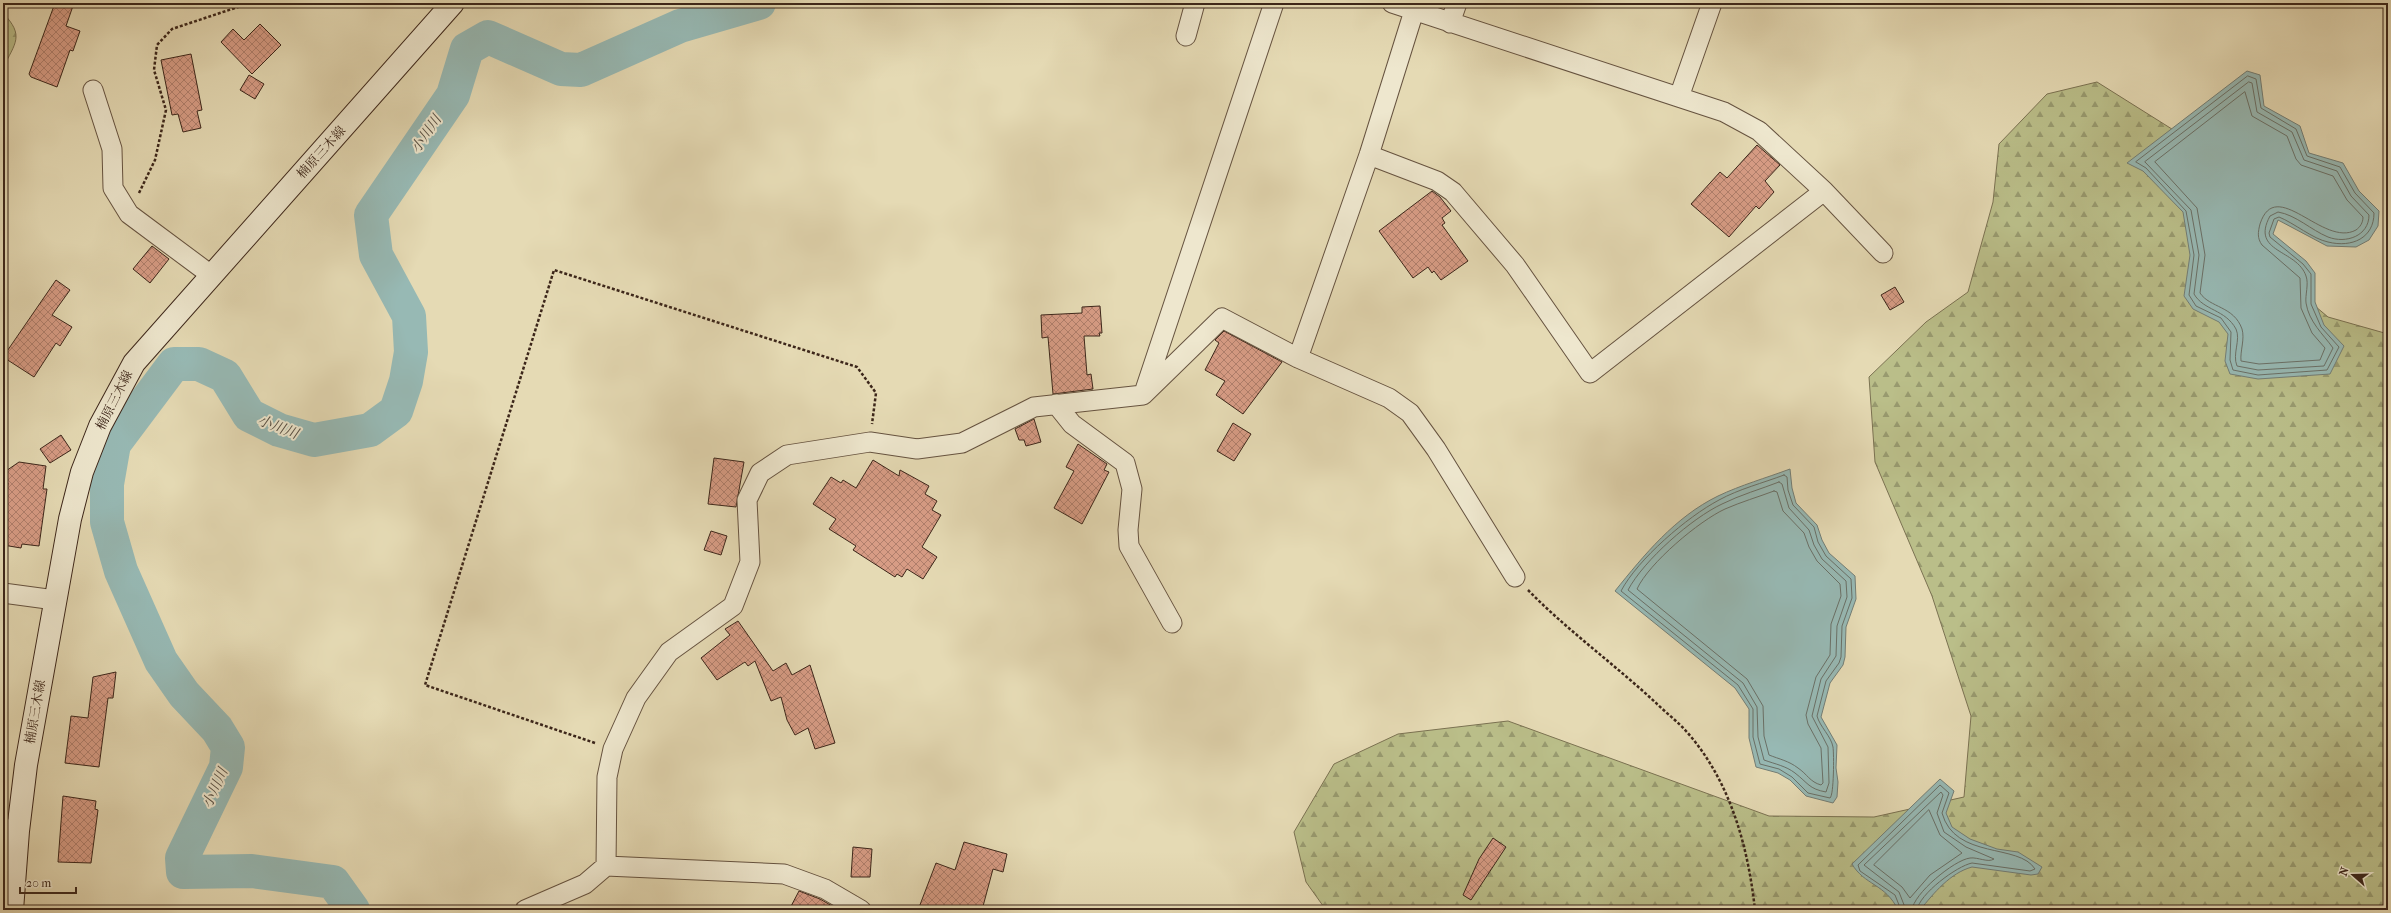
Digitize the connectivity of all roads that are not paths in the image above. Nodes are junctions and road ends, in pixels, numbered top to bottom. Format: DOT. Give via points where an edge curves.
graph roads {
  1 [pos="453,3"];
  2 [pos="1195,3"];
  3 [pos="1274,3"];
  4 [pos="1392,3"];
  5 [pos="1457,3"];
  6 [pos="1712,3"];
  7 [pos="1414,11"];
  8 [pos="1450,23"];
  9 [pos="1186,36"];
  10 [pos="93,90"];
  11 [pos="1679,98"];
  12 [pos="1369,156"];
  13 [pos="1824,191"];
  14 [pos="1883,253"];
  15 [pos="212,275"];
  16 [pos="1298,358"];
  17 [pos="1143,395"];
  18 [pos="1056,404"];
  19 [pos="1515,577"];
  20 [pos="3,593"];
  21 [pos="55,600"];
  22 [pos="1172,623"];
  23 [pos="10,830"];
  24 [pos="606,866"];
  25 [pos="12,910"];
  26 [pos="525,910"];
  27 [pos="861,910"];
  1 -- 15 [label="main road, 楠原三木線"];
  2 -- 9 [label="street"];
  3 -- 17 [label="street"];
  4 -- 7 [label="street"];
  5 -- 8 [label="street"];
  6 -- 11 [label="street"];
  7 -- 8 [label="street"];
  7 -- 12 [label="street"];
  8 -- 11 [label="street"];
  10 -- 15 [label="street" via="112,149 113,188 129,214"];
  11 -- 13 [label="street" via="1724,112 1759,131"];
  12 -- 13 [label="street" via="1437,181 1454,192 1515,265 1590,373"];
  12 -- 16 [label="street"];
  13 -- 14 [label="street"];
  15 -- 21 [label="main road, 楠原三木線" via="134,362 100,426 80,479"];
  16 -- 17 [label="street" via="1222,318"];
  16 -- 19 [label="street" via="1389,398 1410,413 1436,449"];
  17 -- 18 [label="street"];
  18 -- 22 [label="street" via="1072,424 1125,463 1132,489 1129,546"];
  18 -- 24 [label="street" via="1034,407 962,443 917,449 870,442 787,455 760,473 747,500 750,562 733,606 669,652 636,698 613,749 607,777"];
  20 -- 21 [label="street"];
  21 -- 23 [label="main road, 楠原三木線" via="26,765"];
  23 -- 25 [label="main road, 楠原三木線"];
  24 -- 26 [label="street" via="585,884"];
  24 -- 27 [label="street" via="784,874 826,889"];
}
